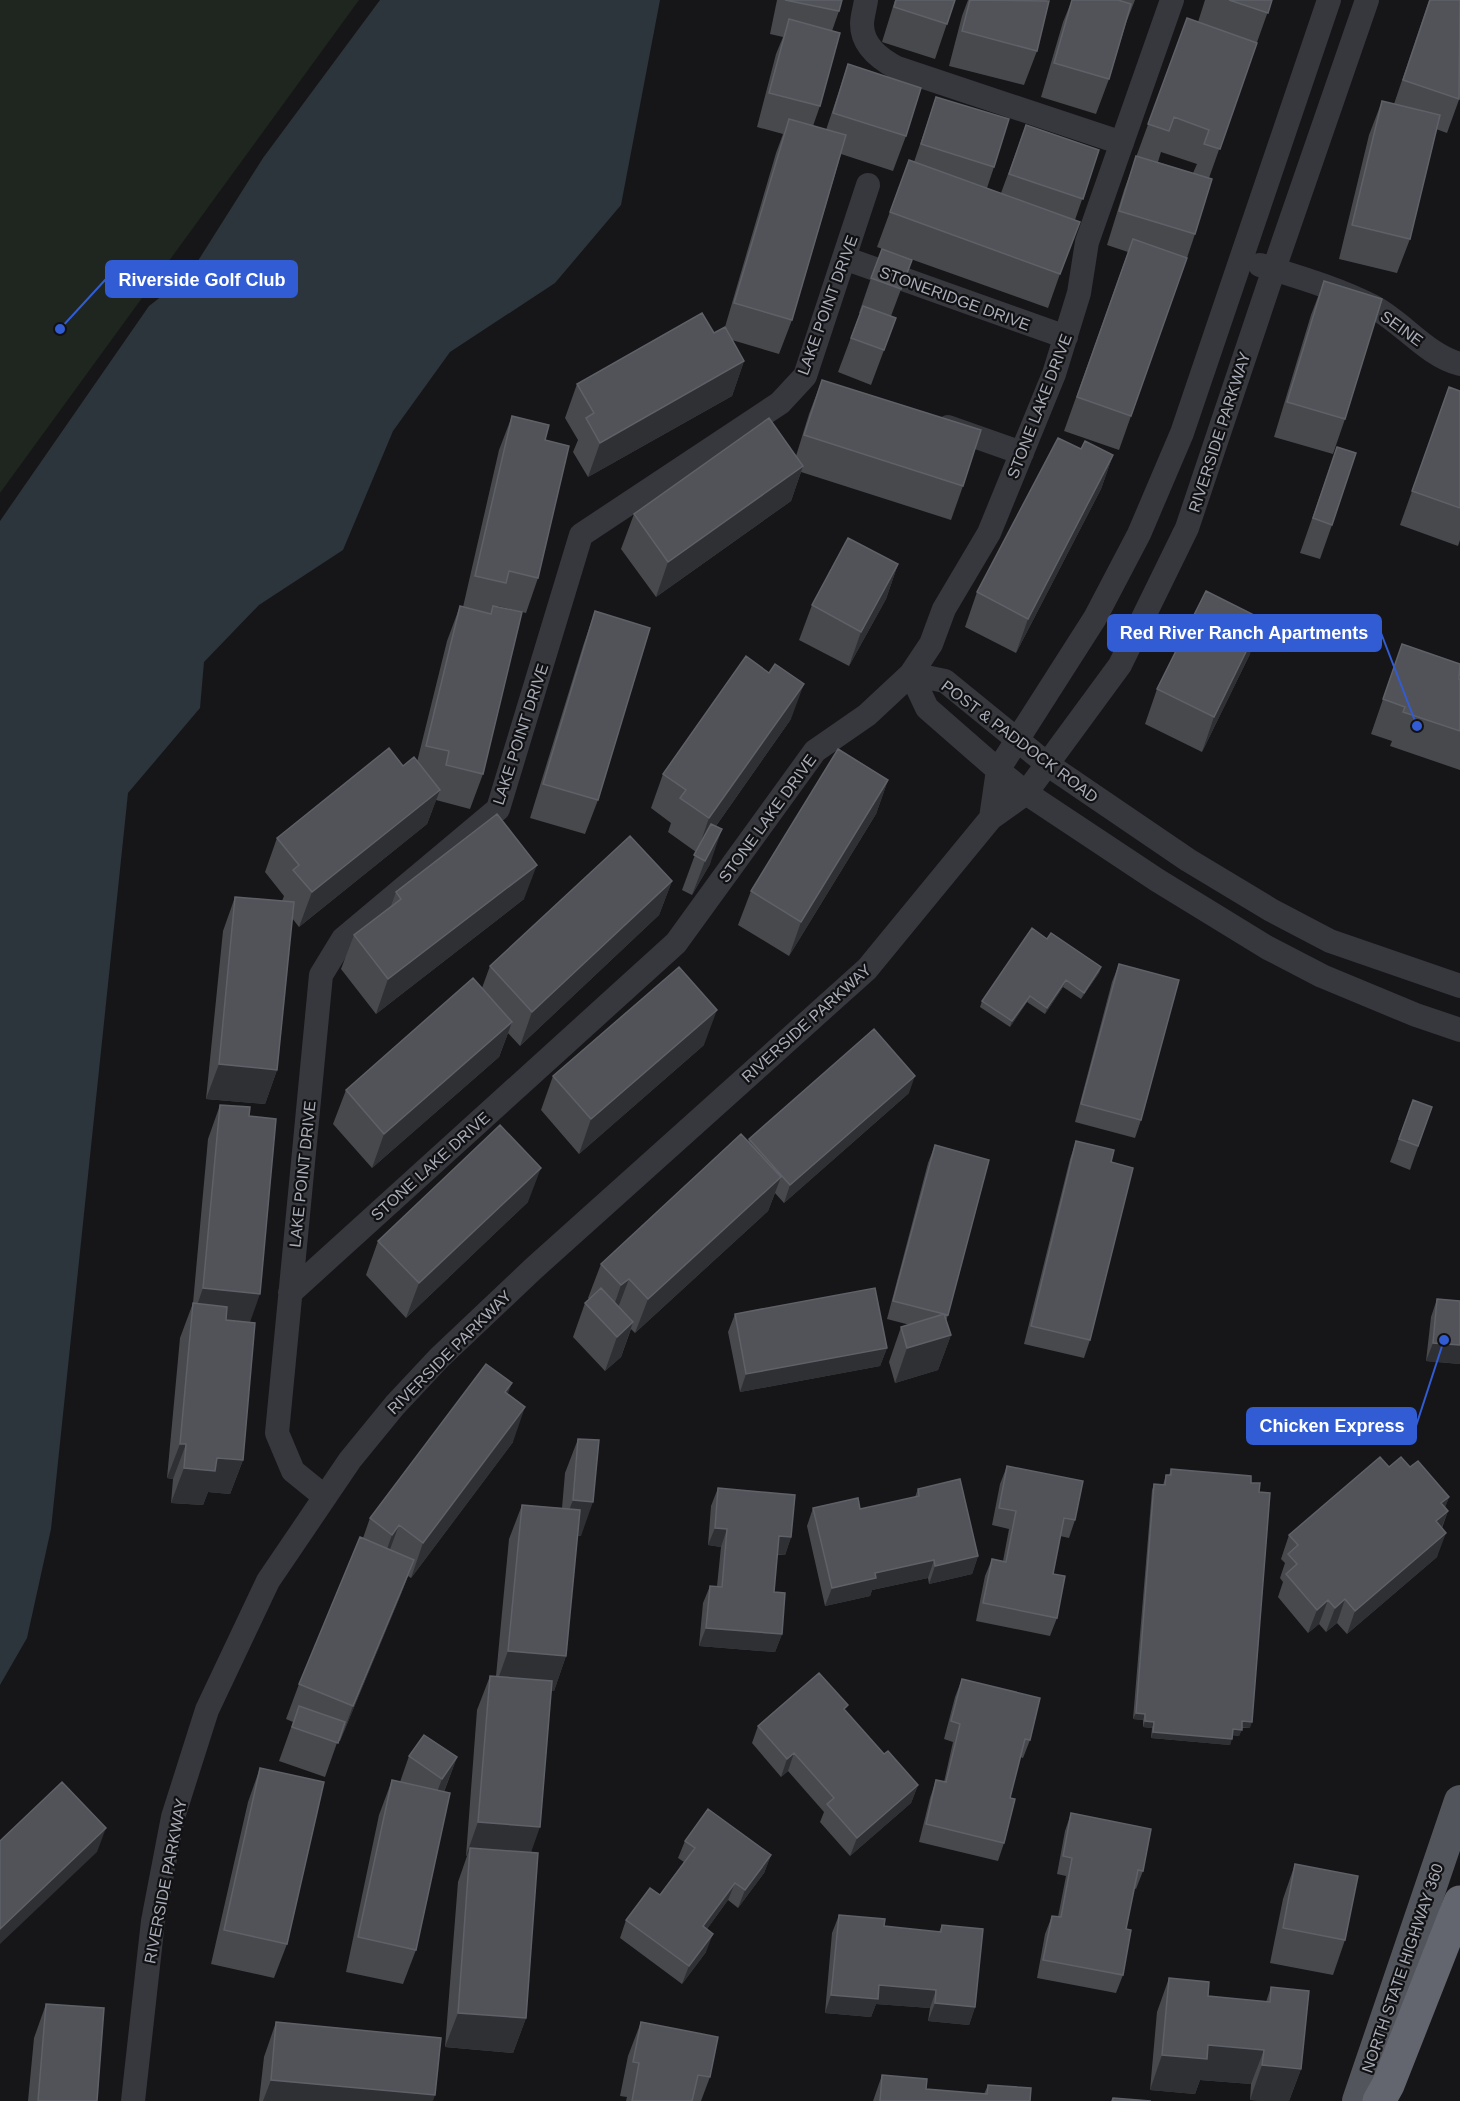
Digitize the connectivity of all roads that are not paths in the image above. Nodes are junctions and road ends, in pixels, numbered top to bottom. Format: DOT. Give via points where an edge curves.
graph roads {
  1 [pos="867,0"];
  2 [pos="1172,0"];
  3 [pos="1329,0"];
  4 [pos="1367,0"];
  5 [pos="1122,144"];
  6 [pos="868,185"];
  7 [pos="844,258"];
  8 [pos="1241,258"];
  9 [pos="1274,269"];
  10 [pos="1066,337"];
  11 [pos="1460,364"];
  12 [pos="924,418"];
  13 [pos="1022,453"];
  14 [pos="910,674"];
  15 [pos="1018,742"];
  16 [pos="1047,764"];
  17 [pos="998,770"];
  18 [pos="1026,793"];
  19 [pos="991,818"];
  20 [pos="1352,949"];
  21 [pos="1460,986"];
  22 [pos="1347,987"];
  23 [pos="1460,1030"];
  24 [pos="290,1293"];
  25 [pos="325,1497"];
  26 [pos="1460,1801"];
  27 [pos="1460,1902"];
  28 [pos="133,2101"];
  29 [pos="1358,2101"];
  30 [pos="1379,2101"];
  1 -- 5 [label="street" via="862,25 878,58 897,68"];
  2 -- 5 [label="street, STONE LAKE DRIVE"];
  3 -- 8 [label="street, RIVERSIDE PARKWAY"];
  4 -- 9 [label="street, RIVERSIDE PARKWAY"];
  5 -- 10 [label="street, STONE LAKE DRIVE" via="1087,242 1079,293"];
  6 -- 7 [label="street, LAKE POINT DRIVE"];
  7 -- 10 [label="street, STONERIDGE DRIVE"];
  7 -- 24 [label="street, LAKE POINT DRIVE" via="815,380 581,535 498,808 343,939 321,975"];
  8 -- 9 [label="street, SEINE"];
  8 -- 15 [label="street, RIVERSIDE PARKWAY" via="1182,433 1139,534 1095,618"];
  9 -- 11 [label="street, SEINE" via="1374,307 1432,350"];
  9 -- 16 [label="street, RIVERSIDE PARKWAY" via="1187,528 1120,665"];
  10 -- 13 [label="street, STONE LAKE DRIVE"];
  12 -- 13 [label="street"];
  13 -- 14 [label="street, STONE LAKE DRIVE" via="989,533 944,609 931,644"];
  14 -- 15 [label="street, POST & PADDOCK ROAD" via="945,681"];
  14 -- 17 [label="street, POST & PADDOCK ROAD" via="927,708"];
  14 -- 24 [label="street, STONE LAKE DRIVE" via="867,714 815,751 676,943"];
  15 -- 16 [label="street, POST & PADDOCK ROAD"];
  15 -- 17 [label="street, RIVERSIDE PARKWAY"];
  16 -- 18 [label="street, RIVERSIDE PARKWAY"];
  16 -- 20 [label="street, POST & PADDOCK ROAD" via="1188,860 1271,910"];
  17 -- 18 [label="street, POST & PADDOCK ROAD"];
  17 -- 19 [label="street, RIVERSIDE PARKWAY"];
  18 -- 19 [label="street, RIVERSIDE PARKWAY"];
  18 -- 22 [label="street, POST & PADDOCK ROAD" via="1156,880 1281,955"];
  19 -- 25 [label="street, RIVERSIDE PARKWAY" via="867,969 439,1358 394,1405"];
  20 -- 21 [label="street, POST & PADDOCK ROAD"];
  20 -- 22 [label="street"];
  22 -- 23 [label="street, POST & PADDOCK ROAD"];
  24 -- 25 [label="street, LAKE POINT DRIVE" via="277,1433 293,1471"];
  25 -- 28 [label="street, RIVERSIDE PARKWAY" via="268,1581 207,1710 173,1817 153,1921"];
  26 -- 29 [label="main road, NORTH STATE HIGHWAY 360"];
  27 -- 30 [label="highway"];
}
